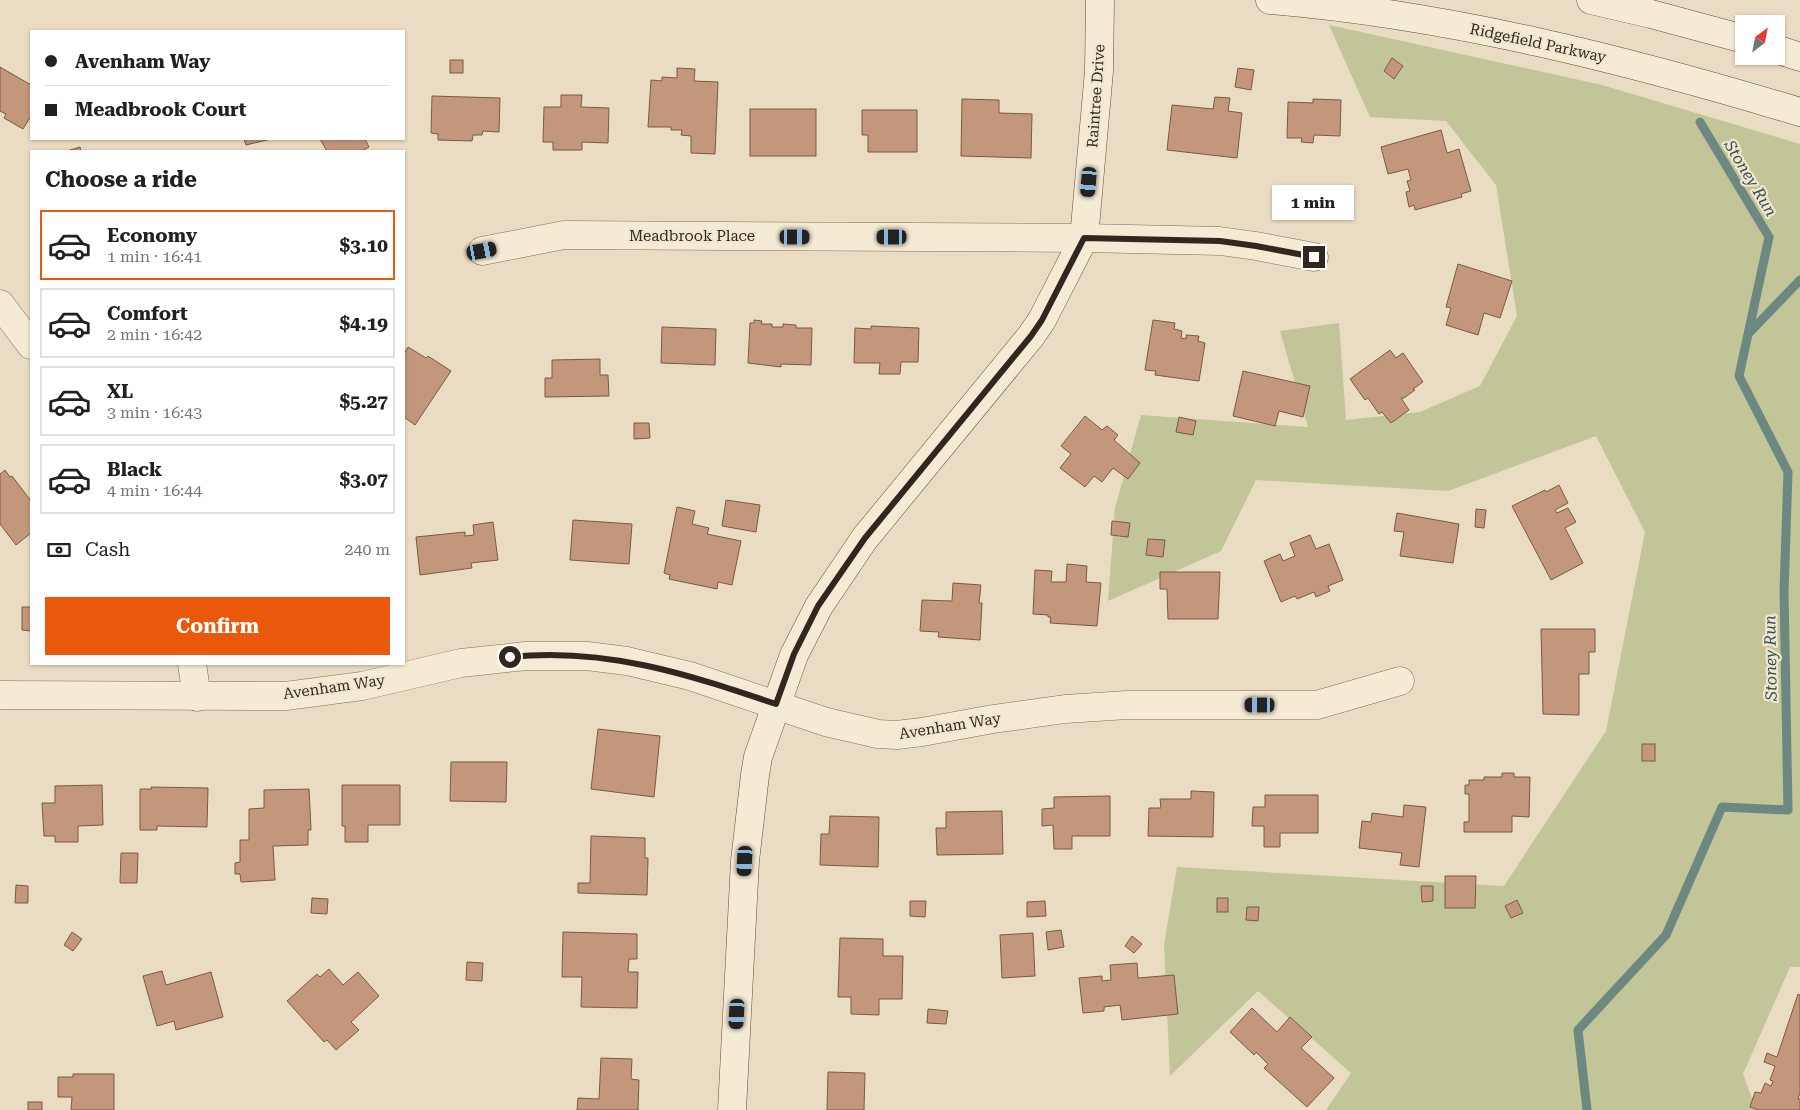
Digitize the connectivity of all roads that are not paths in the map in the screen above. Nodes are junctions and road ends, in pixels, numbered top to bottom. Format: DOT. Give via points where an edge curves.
graph roads {
  1 [pos="1100,0"];
  2 [pos="1270,0"];
  3 [pos="1592,0"];
  4 [pos="1735,37"];
  5 [pos="1785,52"];
  6 [pos="1800,57"];
  7 [pos="1800,112"];
  8 [pos="1084,238"];
  9 [pos="482,251"];
  10 [pos="1314,257"];
  11 [pos="0,304"];
  12 [pos="30,344"];
  13 [pos="192,665"];
  14 [pos="1400,681"];
  15 [pos="0,695"];
  16 [pos="197,696"];
  17 [pos="776,704"];
  18 [pos="732,1110"];
  1 -- 8 [label="street, Raintree Drive" via="1099,71"];
  2 -- 7 [label="street, Ridgefield Parkway" via="1439,22 1521,39 1604,57"];
  3 -- 4 [label="street"];
  5 -- 6 [label="street"];
  8 -- 9 [label="street, Meadbrook Place" via="564,235"];
  8 -- 10 [label="street, Meadbrook Place" via="1220,241"];
  8 -- 17 [label="street, Raintree Drive" via="1031,336 865,538 818,606 794,654"];
  11 -- 12 [label="street"];
  13 -- 16 [label="street"];
  14 -- 17 [label="street, Avenham Way" via="1318,705 1074,708 897,735 826,722"];
  15 -- 16 [label="street, Avenham Way"];
  16 -- 17 [label="street, Avenham Way" via="286,696 362,686 461,662 526,656 587,656 627,661 690,676"];
  17 -- 18 [label="street, Raintree Drive" via="758,757 745,861"];
}
